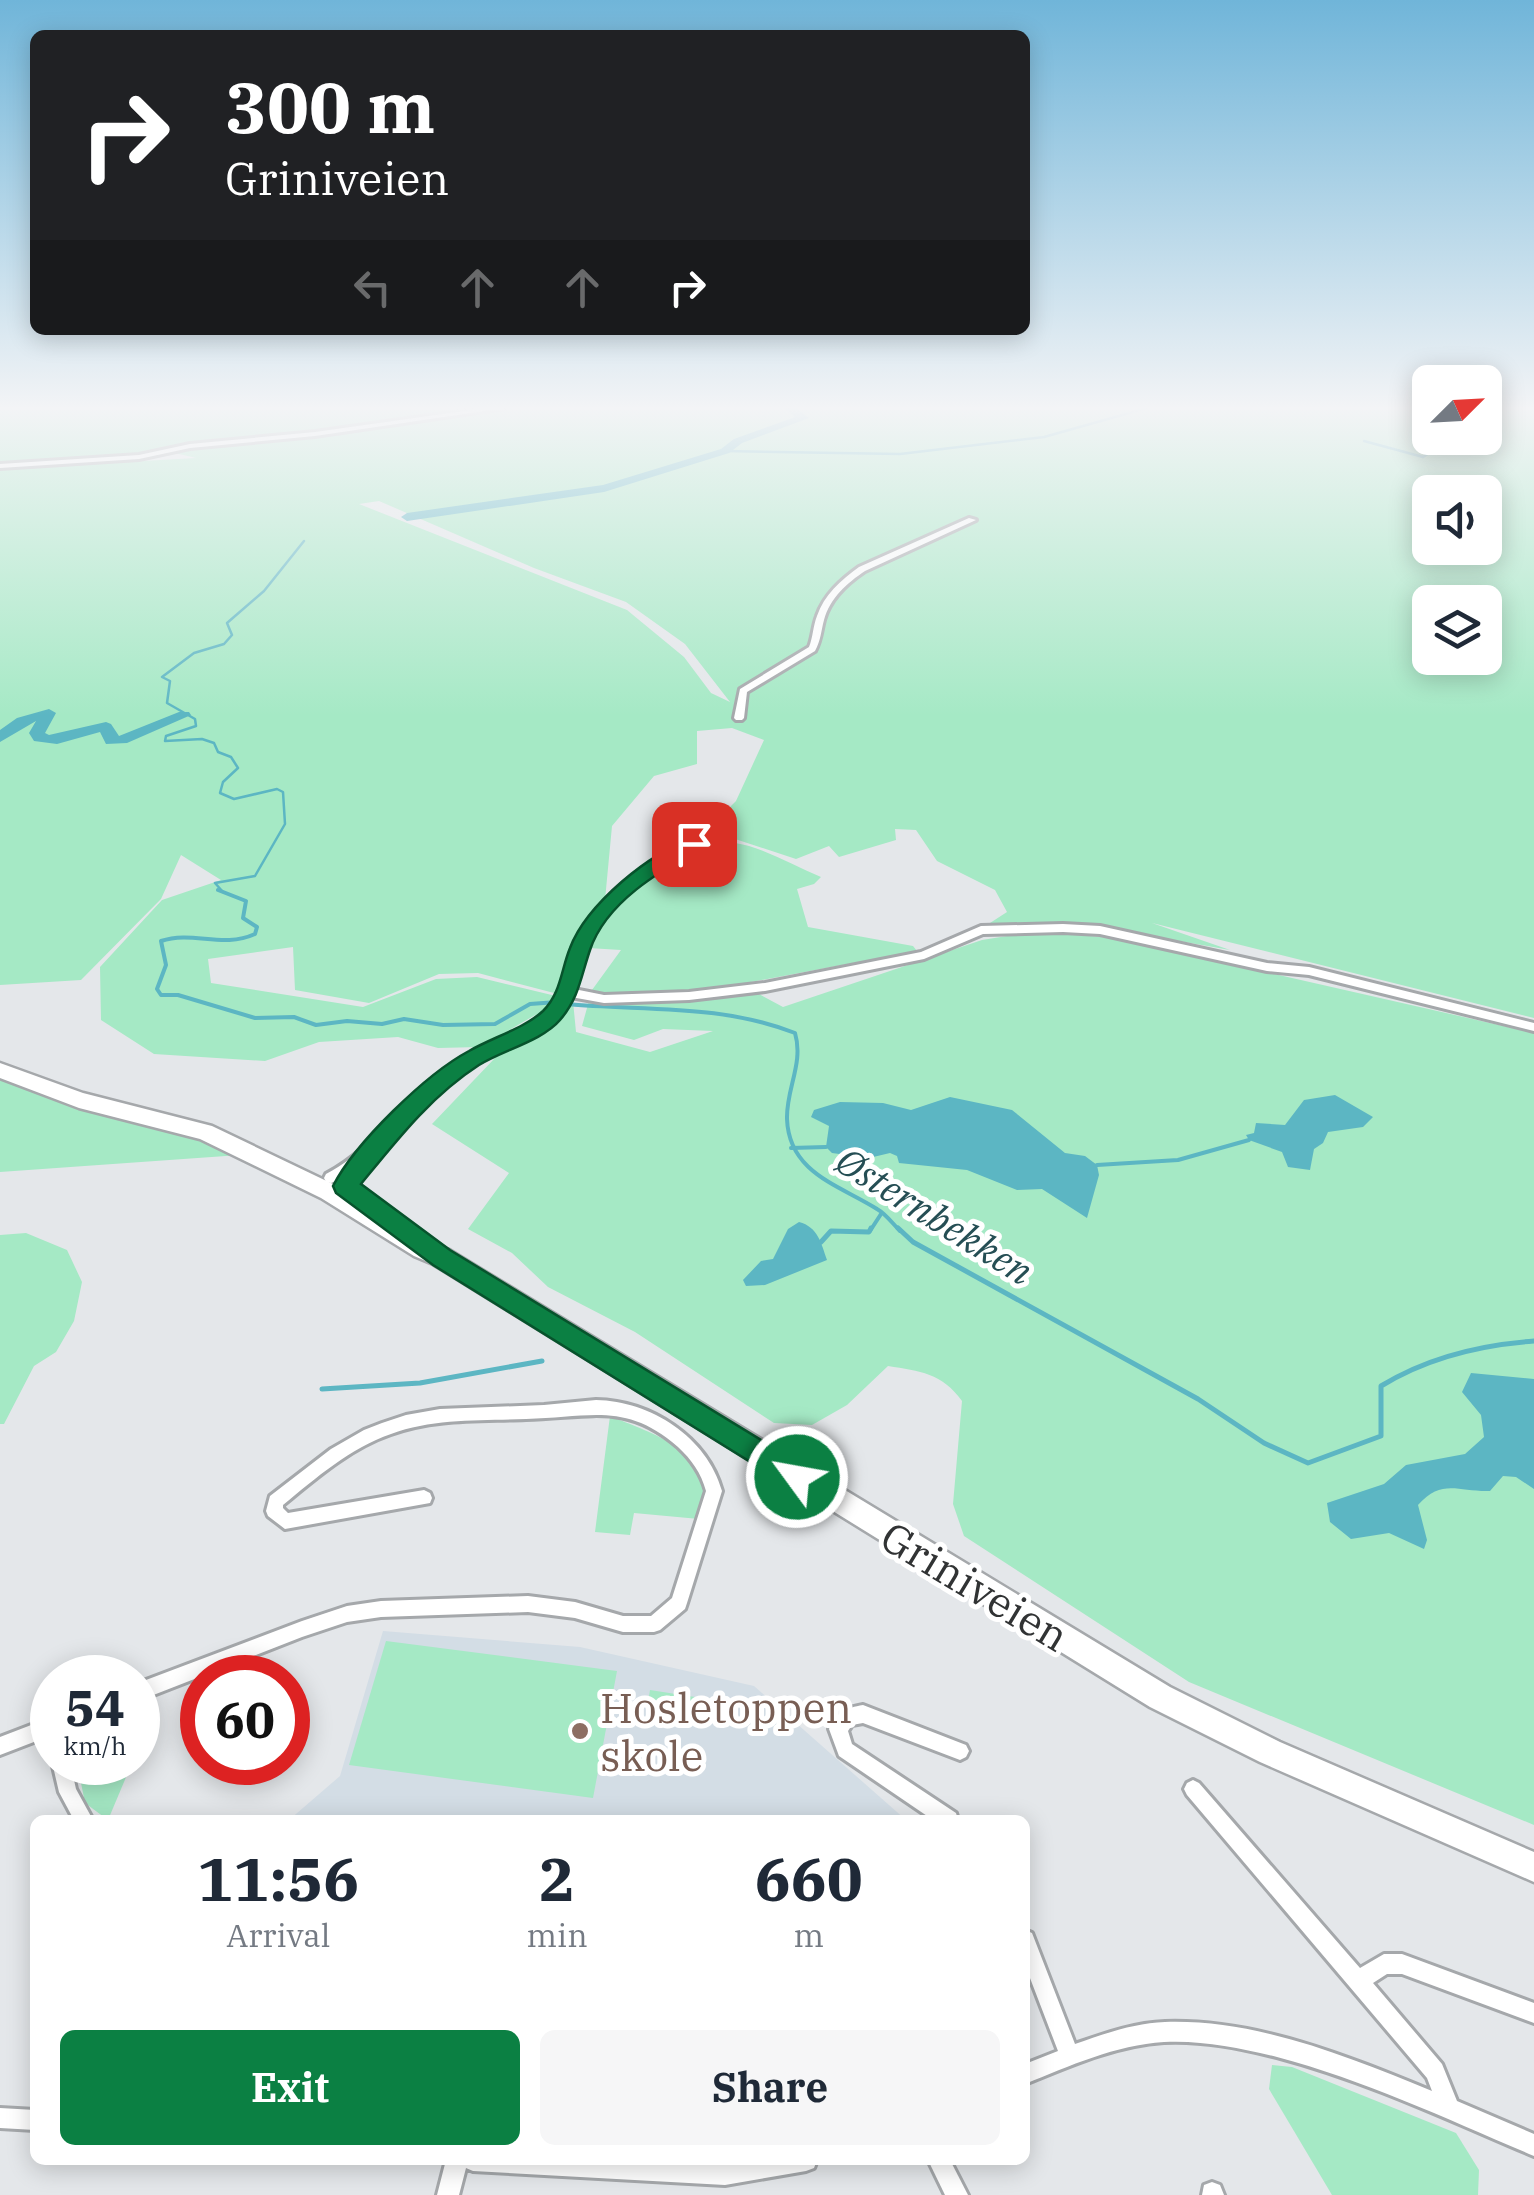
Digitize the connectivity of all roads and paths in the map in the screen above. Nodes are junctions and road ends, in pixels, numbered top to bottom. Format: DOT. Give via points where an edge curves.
graph roads {
  1 [pos="972,520"];
  2 [pos="739,718"];
  3 [pos="714,839"];
  4 [pos="564,999"];
  5 [pos="1534,1027"];
  6 [pos="0,1070"];
  7 [pos="335,1186"];
  8 [pos="424,1498"];
  9 [pos="160,1684"];
  10 [pos="30,1734"];
  11 [pos="0,1746"];
  12 [pos="960,1751"];
  13 [pos="66,1785"];
  14 [pos="1193,1790"];
  15 [pos="81,1815"];
  16 [pos="942,1815"];
  17 [pos="1534,1867"];
  18 [pos="1030,1953"];
  19 [pos="1360,1980"];
  20 [pos="1534,2013"];
  21 [pos="1070,2056"];
  22 [pos="1030,2072"];
  23 [pos="1450,2109"];
  24 [pos="0,2118"];
  25 [pos="30,2120"];
  26 [pos="1534,2145"];
  27 [pos="456,2165"];
  28 [pos="563,2165"];
  29 [pos="777,2165"];
  30 [pos="942,2165"];
  31 [pos="448,2195"];
  32 [pos="957,2195"];
  1 -- 2 [label="street" via="847,580 820,616 812,649 743,691"];
  3 -- 4 [label="street" via="679,849 616,898 581,945"];
  4 -- 5 [label="street" via="765,987 924,956 981,930 1100,930 1309,971"];
  4 -- 7 [label="street" via="550,1018 471,1059 412,1105 360,1170"];
  6 -- 7 [label="main road, Griniveien" via="79,1100 262,1146"];
  7 -- 17 [label="main road, Griniveien" via="422,1250 1160,1696 1270,1752"];
  8 -- 9 [label="street" via="285,1521 274,1511 276,1501 332,1456 407,1421 616,1408 678,1437 698,1454 714,1491 679,1604 654,1624 528,1604 381,1609 302,1629"];
  10 -- 11 [label="street"];
  12 -- 16 [label="street" via="862,1714 838,1729 845,1750"];
  13 -- 15 [label="street"];
  14 -- 19 [label="street"];
  18 -- 21 [label="street"];
  19 -- 20 [label="street" via="1384,1964 1402,1964"];
  19 -- 23 [label="street" via="1435,2071"];
  21 -- 22 [label="street"];
  21 -- 23 [label="street" via="1123,2038 1219,2033 1303,2055"];
  23 -- 26 [label="street"];
  24 -- 25 [label="street"];
  27 -- 31 [label="street"];
  28 -- 29 [label="street" via="725,2174"];
  30 -- 32 [label="street"];
}
